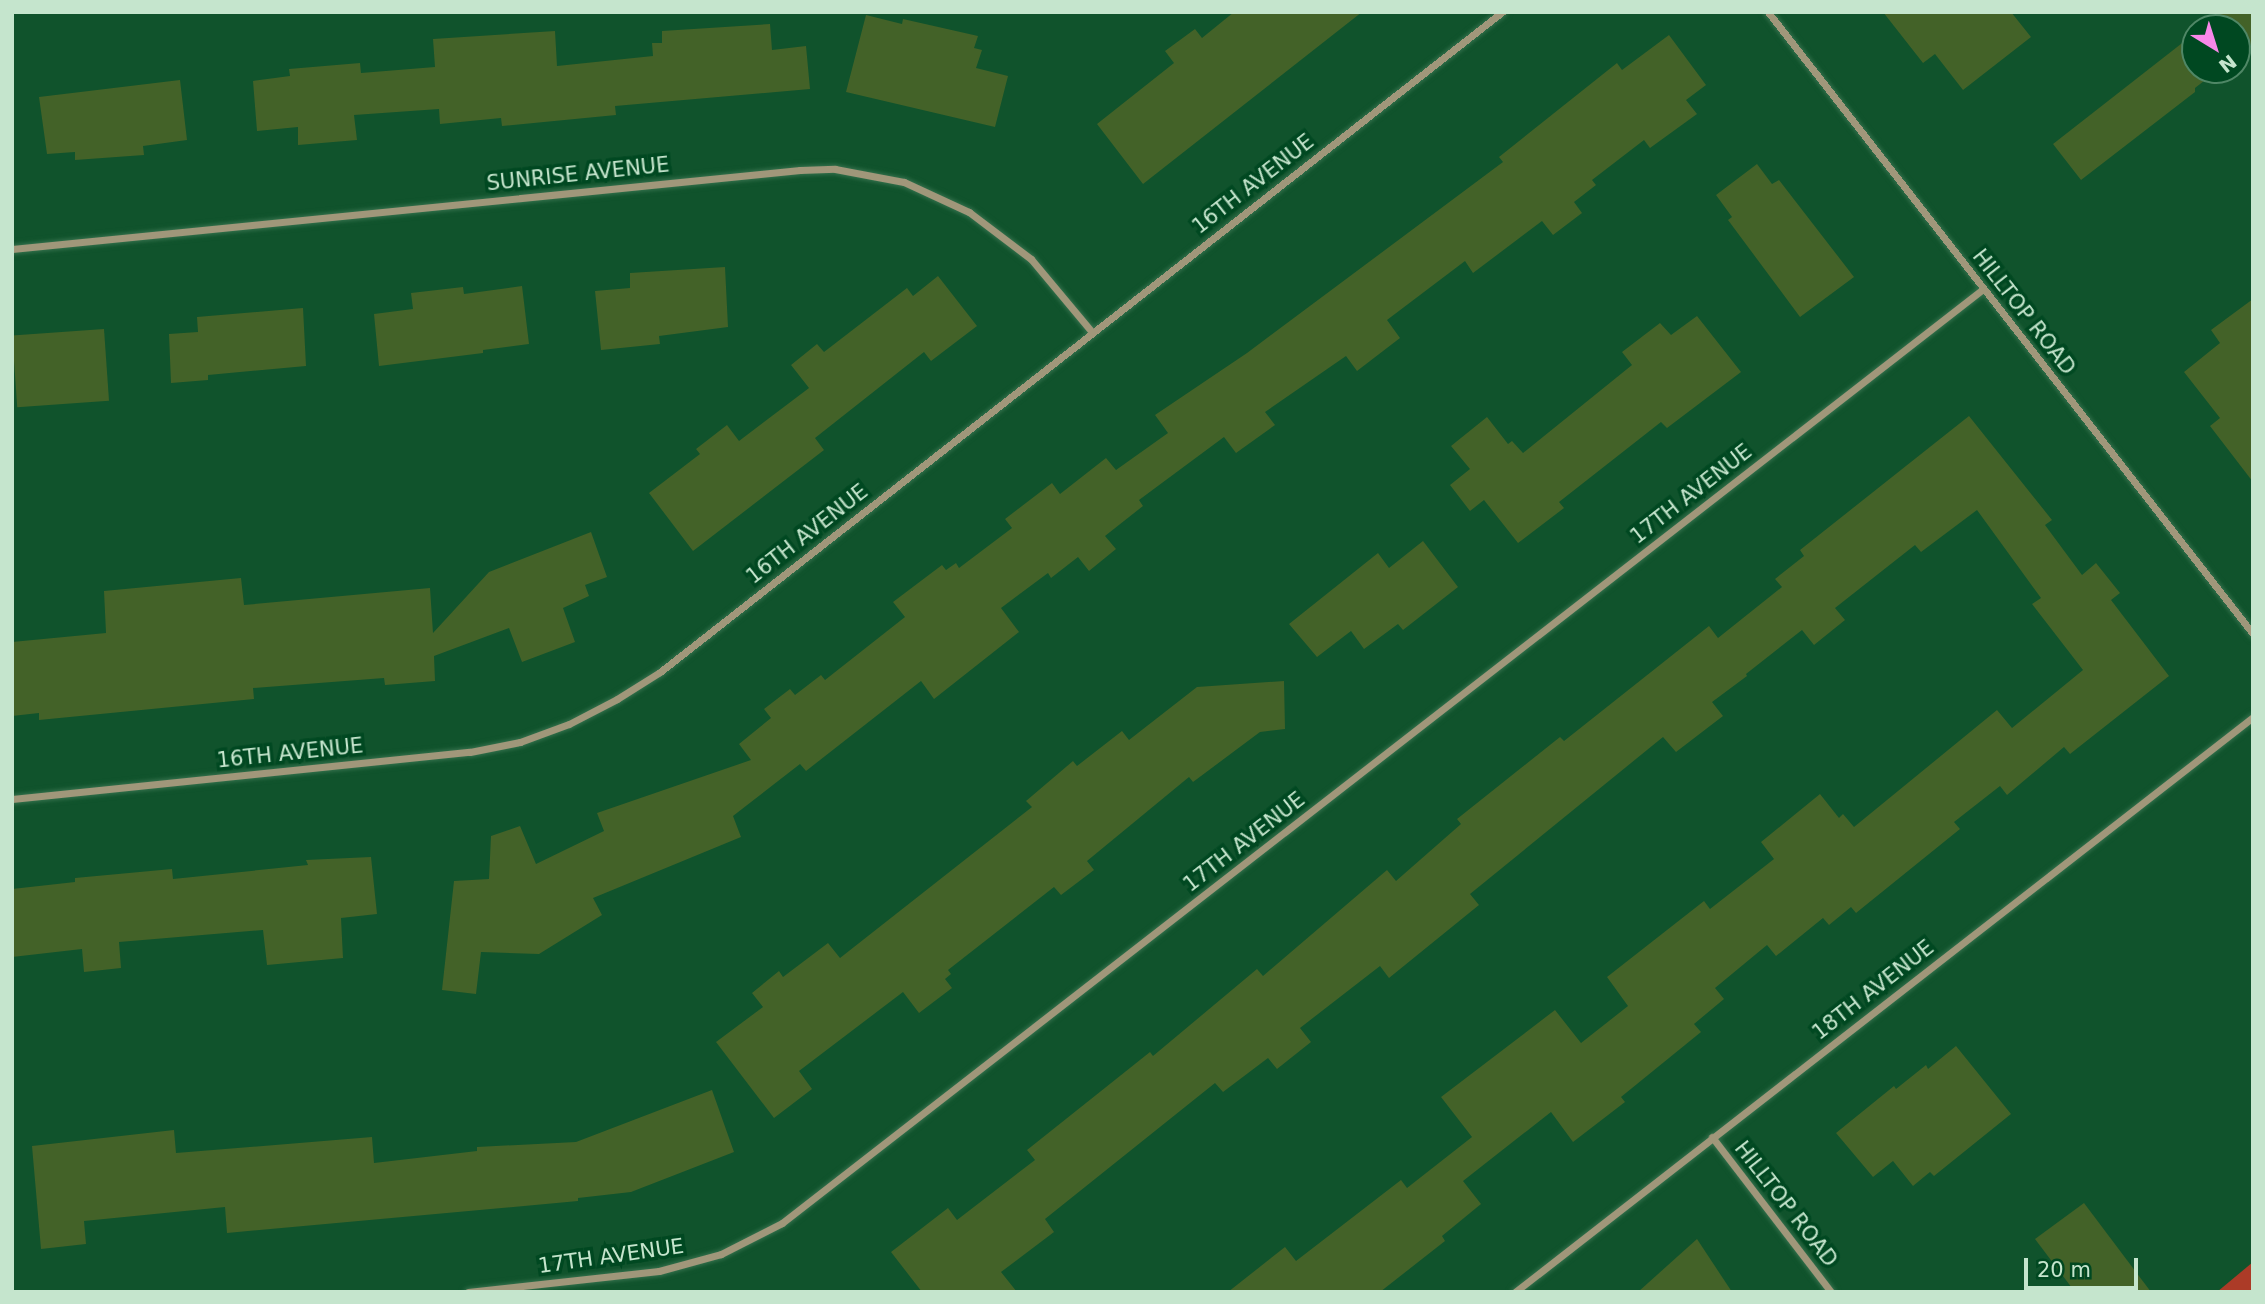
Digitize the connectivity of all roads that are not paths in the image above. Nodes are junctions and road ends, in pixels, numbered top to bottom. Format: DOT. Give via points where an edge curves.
graph roads {
  1 [pos="1502,12"];
  2 [pos="1768,12"];
  3 [pos="12,248"];
  4 [pos="1983,289"];
  5 [pos="1092,332"];
  6 [pos="2253,634"];
  7 [pos="2253,716"];
  8 [pos="12,799"];
  9 [pos="1712,1137"];
  10 [pos="468,1292"];
  11 [pos="1515,1292"];
  12 [pos="1831,1292"];
  1 -- 5 [label="street, 16TH AVENUE"];
  2 -- 4 [label="street, HILLTOP ROAD"];
  3 -- 5 [label="street, SUNRISE AVENUE" via="835,169 904,182 969,212 1031,259"];
  4 -- 6 [label="street, HILLTOP ROAD"];
  4 -- 10 [label="street, 17TH AVENUE" via="782,1223 722,1254 669,1268"];
  5 -- 8 [label="street, 16TH AVENUE" via="660,671 569,724 520,742 470,752"];
  7 -- 9 [label="street, 18TH AVENUE"];
  9 -- 11 [label="street, 18TH AVENUE"];
  9 -- 12 [label="street, HILLTOP ROAD"];
}
